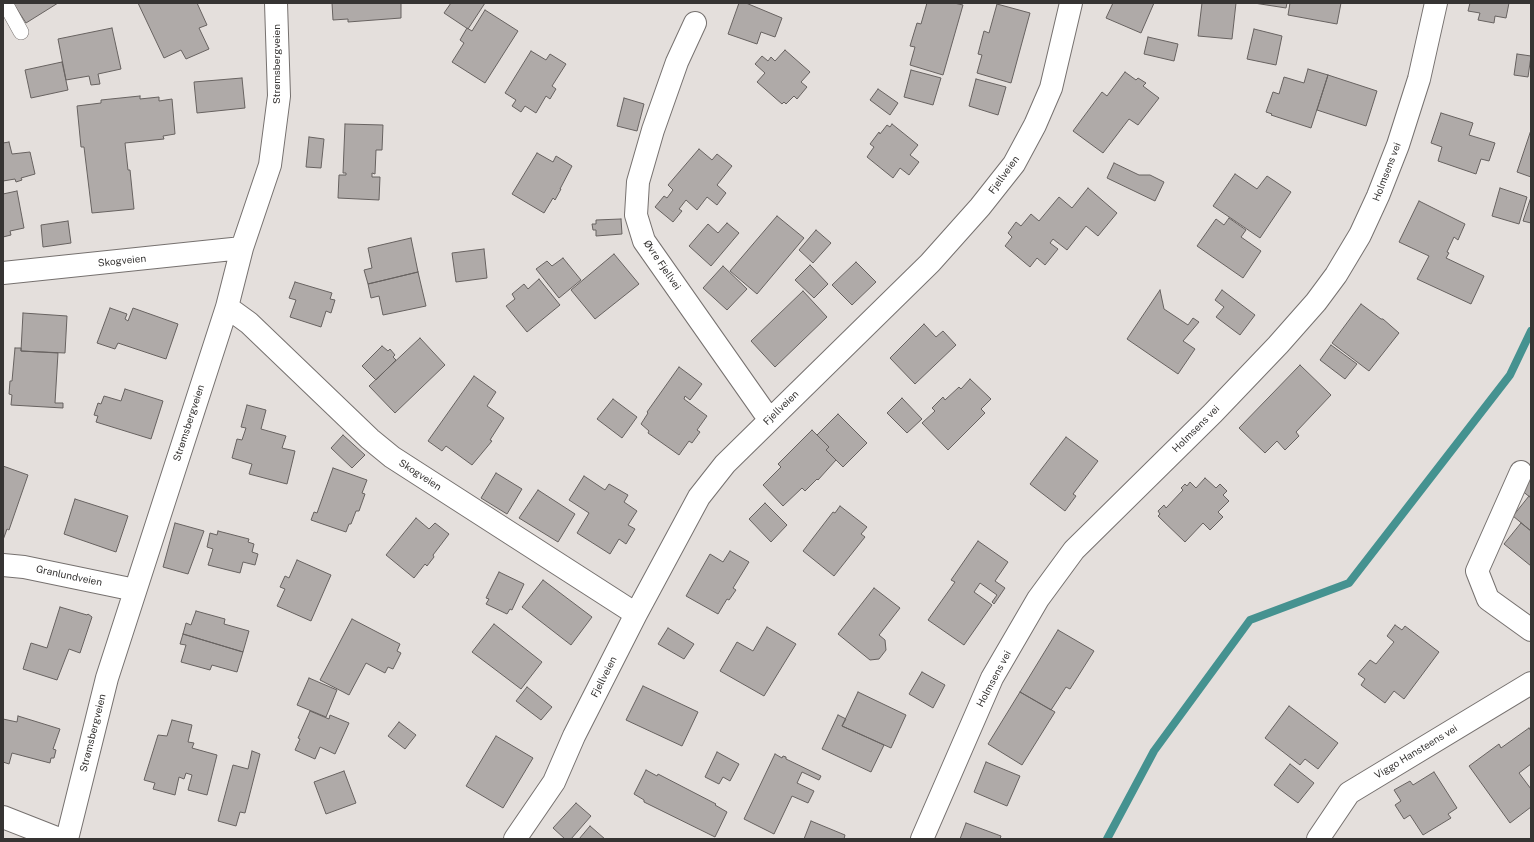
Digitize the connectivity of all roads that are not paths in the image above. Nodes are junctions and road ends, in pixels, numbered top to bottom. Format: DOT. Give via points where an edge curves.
graph roads {
  1 [pos="5,3"];
  2 [pos="276,3"];
  3 [pos="1071,3"];
  4 [pos="1436,3"];
  5 [pos="695,23"];
  6 [pos="21,32"];
  7 [pos="242,248"];
  8 [pos="3,273"];
  9 [pos="227,307"];
  10 [pos="769,419"];
  11 [pos="1522,472"];
  12 [pos="3,565"];
  13 [pos="135,590"];
  14 [pos="636,614"];
  15 [pos="1531,630"];
  16 [pos="1531,683"];
  17 [pos="3,817"];
  18 [pos="58,839"];
  19 [pos="67,839"];
  20 [pos="515,839"];
  21 [pos="922,839"];
  22 [pos="1318,839"];
  1 -- 6 [label="lane"];
  2 -- 7 [label="street, Strømsbergveien" via="279,96 270,165"];
  3 -- 10 [label="street, Fjellveien" via="1051,88 1014,164 930,263"];
  4 -- 21 [label="street, Holmsens vei" via="1419,79 1398,144 1360,235 1336,275 1278,345 1070,556 1038,599 992,678"];
  5 -- 10 [label="street, Øvre Fjellvei" via="677,62 653,130 638,182 636,215 644,241"];
  7 -- 8 [label="street, Skogveien"];
  7 -- 9 [label="street, Strømsbergveien"];
  9 -- 13 [label="street, Strømsbergveien"];
  9 -- 14 [label="street, Skogveien" via="249,323 392,458"];
  10 -- 14 [label="street, Fjellveien" via="725,464 699,497"];
  11 -- 15 [label="street" via="1477,571 1488,599"];
  12 -- 13 [label="street, Granlundveien" via="24,566"];
  13 -- 19 [label="street, Strømsbergveien" via="107,678"];
  14 -- 20 [label="street, Fjellveien" via="574,736 554,782"];
  16 -- 22 [label="street, Viggo Hansteens vei" via="1349,792"];
  17 -- 18 [label="street"];
}
